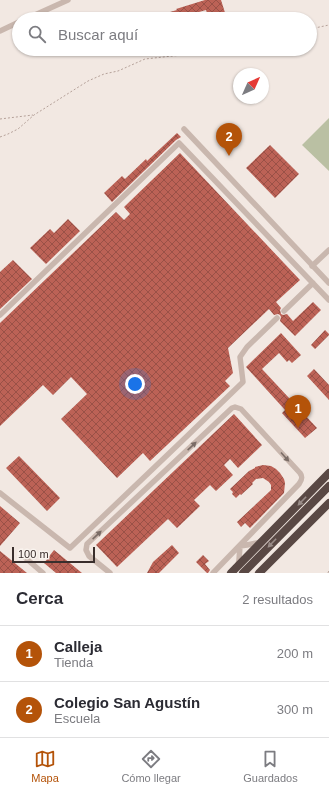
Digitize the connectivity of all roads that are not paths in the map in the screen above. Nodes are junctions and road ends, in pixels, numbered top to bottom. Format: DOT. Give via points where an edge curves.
graph roads {
  1 [pos="68,0"];
  2 [pos="41,12"];
  3 [pos="12,25"];
  4 [pos="0,31"];
  5 [pos="184,129"];
  6 [pos="329,250"];
  7 [pos="312,266"];
  8 [pos="313,283"];
  9 [pos="329,284"];
  10 [pos="329,300"];
  11 [pos="284,311"];
  12 [pos="0,315"];
  13 [pos="277,318"];
  14 [pos="329,473"];
  15 [pos="329,486"];
  16 [pos="0,493"];
  17 [pos="329,503"];
  18 [pos="294,538"];
  19 [pos="262,542"];
  20 [pos="240,546"];
  21 [pos="22,555"];
  22 [pos="240,570"];
  23 [pos="43,573"];
  24 [pos="110,573"];
  25 [pos="213,573"];
  26 [pos="231,573"];
  27 [pos="259,573"];
  28 [pos="263,573"];
  1 -- 2 [label="street"];
  3 -- 4 [label="street"];
  5 -- 7 [label="street"];
  6 -- 7 [label="street"];
  7 -- 9 [label="street"];
  8 -- 10 [label="street"];
  8 -- 11 [label="street"];
  8 -- 12 [label="street" via="179,143"];
  13 -- 16 [label="street" via="240,357 243,382 70,548"];
  14 -- 19 [label="highway, one-way"];
  15 -- 22 [label="highway, one-way"];
  17 -- 18 [label="highway"];
  18 -- 27 [label="highway"];
  18 -- 28 [label="highway"];
  19 -- 20 [label="street"];
  19 -- 22 [label="highway"];
  20 -- 22 [label="street"];
  24 -- 20 [label="street, one-way" via="89,556 87,544 235,407 246,414 302,476 302,481"];
  20 -- 25 [label="street"];
  21 -- 23 [label="street"];
  22 -- 26 [label="highway"];
}
